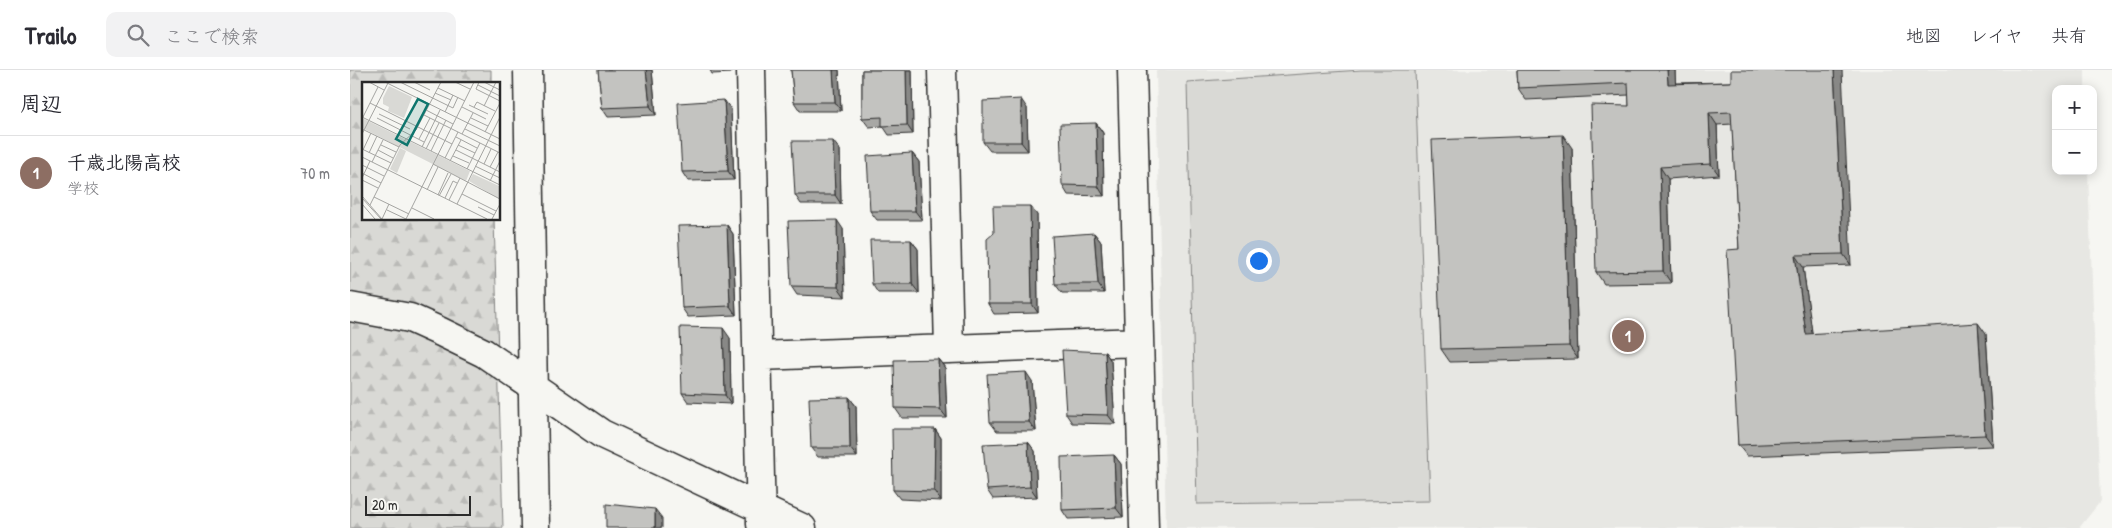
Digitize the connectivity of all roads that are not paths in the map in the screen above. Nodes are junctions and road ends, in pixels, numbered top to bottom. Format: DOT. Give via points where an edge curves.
graph roads {
  1 [pos="528,70"];
  2 [pos="751,70"];
  3 [pos="942,70"];
  4 [pos="1132,70"];
  5 [pos="350,307"];
  6 [pos="1139,342"];
  7 [pos="949,349"];
  8 [pos="758,356"];
  9 [pos="534,389"];
  10 [pos="761,519"];
  11 [pos="535,528"];
  12 [pos="802,528"];
  13 [pos="1144,528"];
  1 -- 9 [label="street"];
  2 -- 8 [label="street"];
  3 -- 7 [label="street"];
  4 -- 6 [label="street"];
  5 -- 9 [label="street" via="410,318 484,353"];
  6 -- 7 [label="street"];
  6 -- 13 [label="street"];
  7 -- 8 [label="street"];
  8 -- 10 [label="street"];
  9 -- 10 [label="street" via="602,434"];
  9 -- 11 [label="street"];
  10 -- 12 [label="street"];
}
